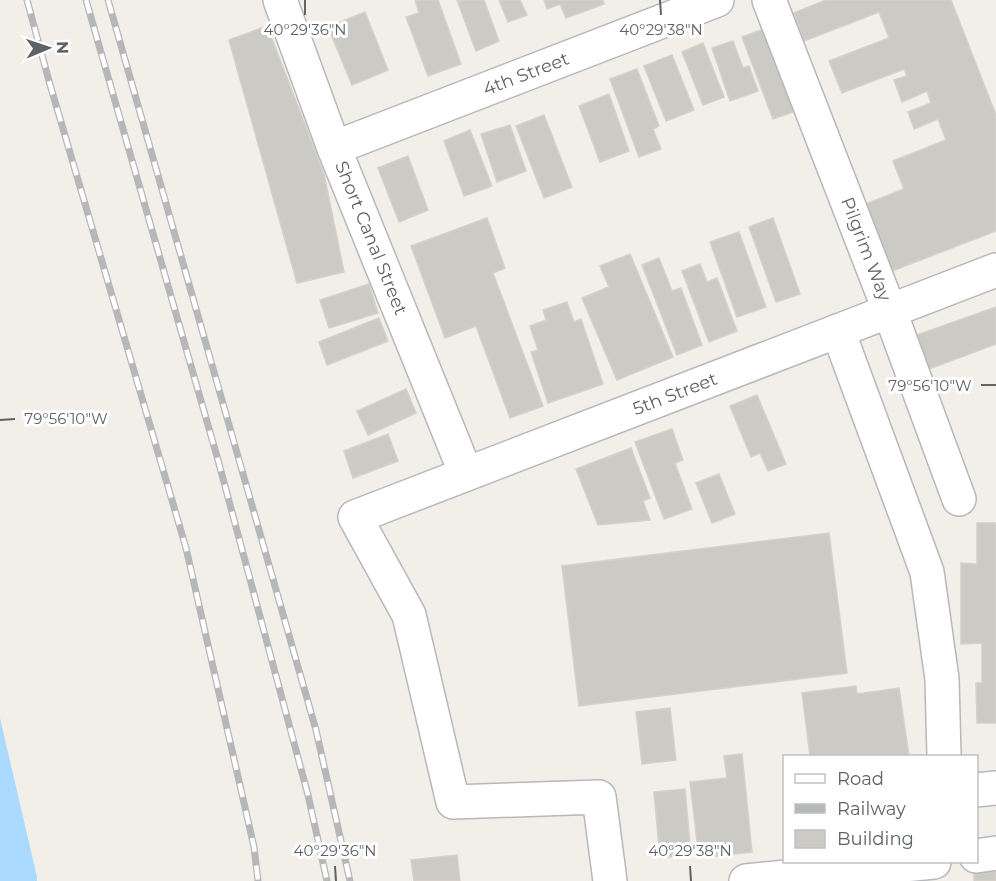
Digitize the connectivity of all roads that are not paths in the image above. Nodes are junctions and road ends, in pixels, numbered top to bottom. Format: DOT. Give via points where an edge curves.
graph roads {
  1 [pos="280,0"];
  2 [pos="717,0"];
  3 [pos="770,0"];
  4 [pos="334,148"];
  5 [pos="996,270"];
  6 [pos="890,312"];
  7 [pos="838,331"];
  8 [pos="466,474"];
  9 [pos="959,499"];
  10 [pos="944,755"];
  11 [pos="996,788"];
  12 [pos="978,790"];
  13 [pos="996,853"];
  14 [pos="978,856"];
  15 [pos="924,863"];
  16 [pos="932,863"];
  17 [pos="811,877"];
  18 [pos="610,881"];
  19 [pos="746,881"];
  20 [pos="933,881"];
  1 -- 4 [label="street, Short Canal Street"];
  2 -- 4 [label="street, 4th Street"];
  3 -- 6 [label="street, Pilgrim Way"];
  4 -- 8 [label="street, Short Canal Street"];
  5 -- 6 [label="street, 5th Street"];
  6 -- 7 [label="street, 5th Street"];
  6 -- 9 [label="street, Pilgrim Way"];
  7 -- 8 [label="street, 5th Street"];
  7 -- 10 [label="street" via="927,572 942,679"];
  8 -- 18 [label="street, 5th Street" via="355,517 409,615 453,802 599,797"];
  11 -- 12 [label="street"];
  13 -- 14 [label="street"];
  15 -- 17 [label="street"];
  16 -- 20 [label="street"];
  17 -- 19 [label="street"];
}
